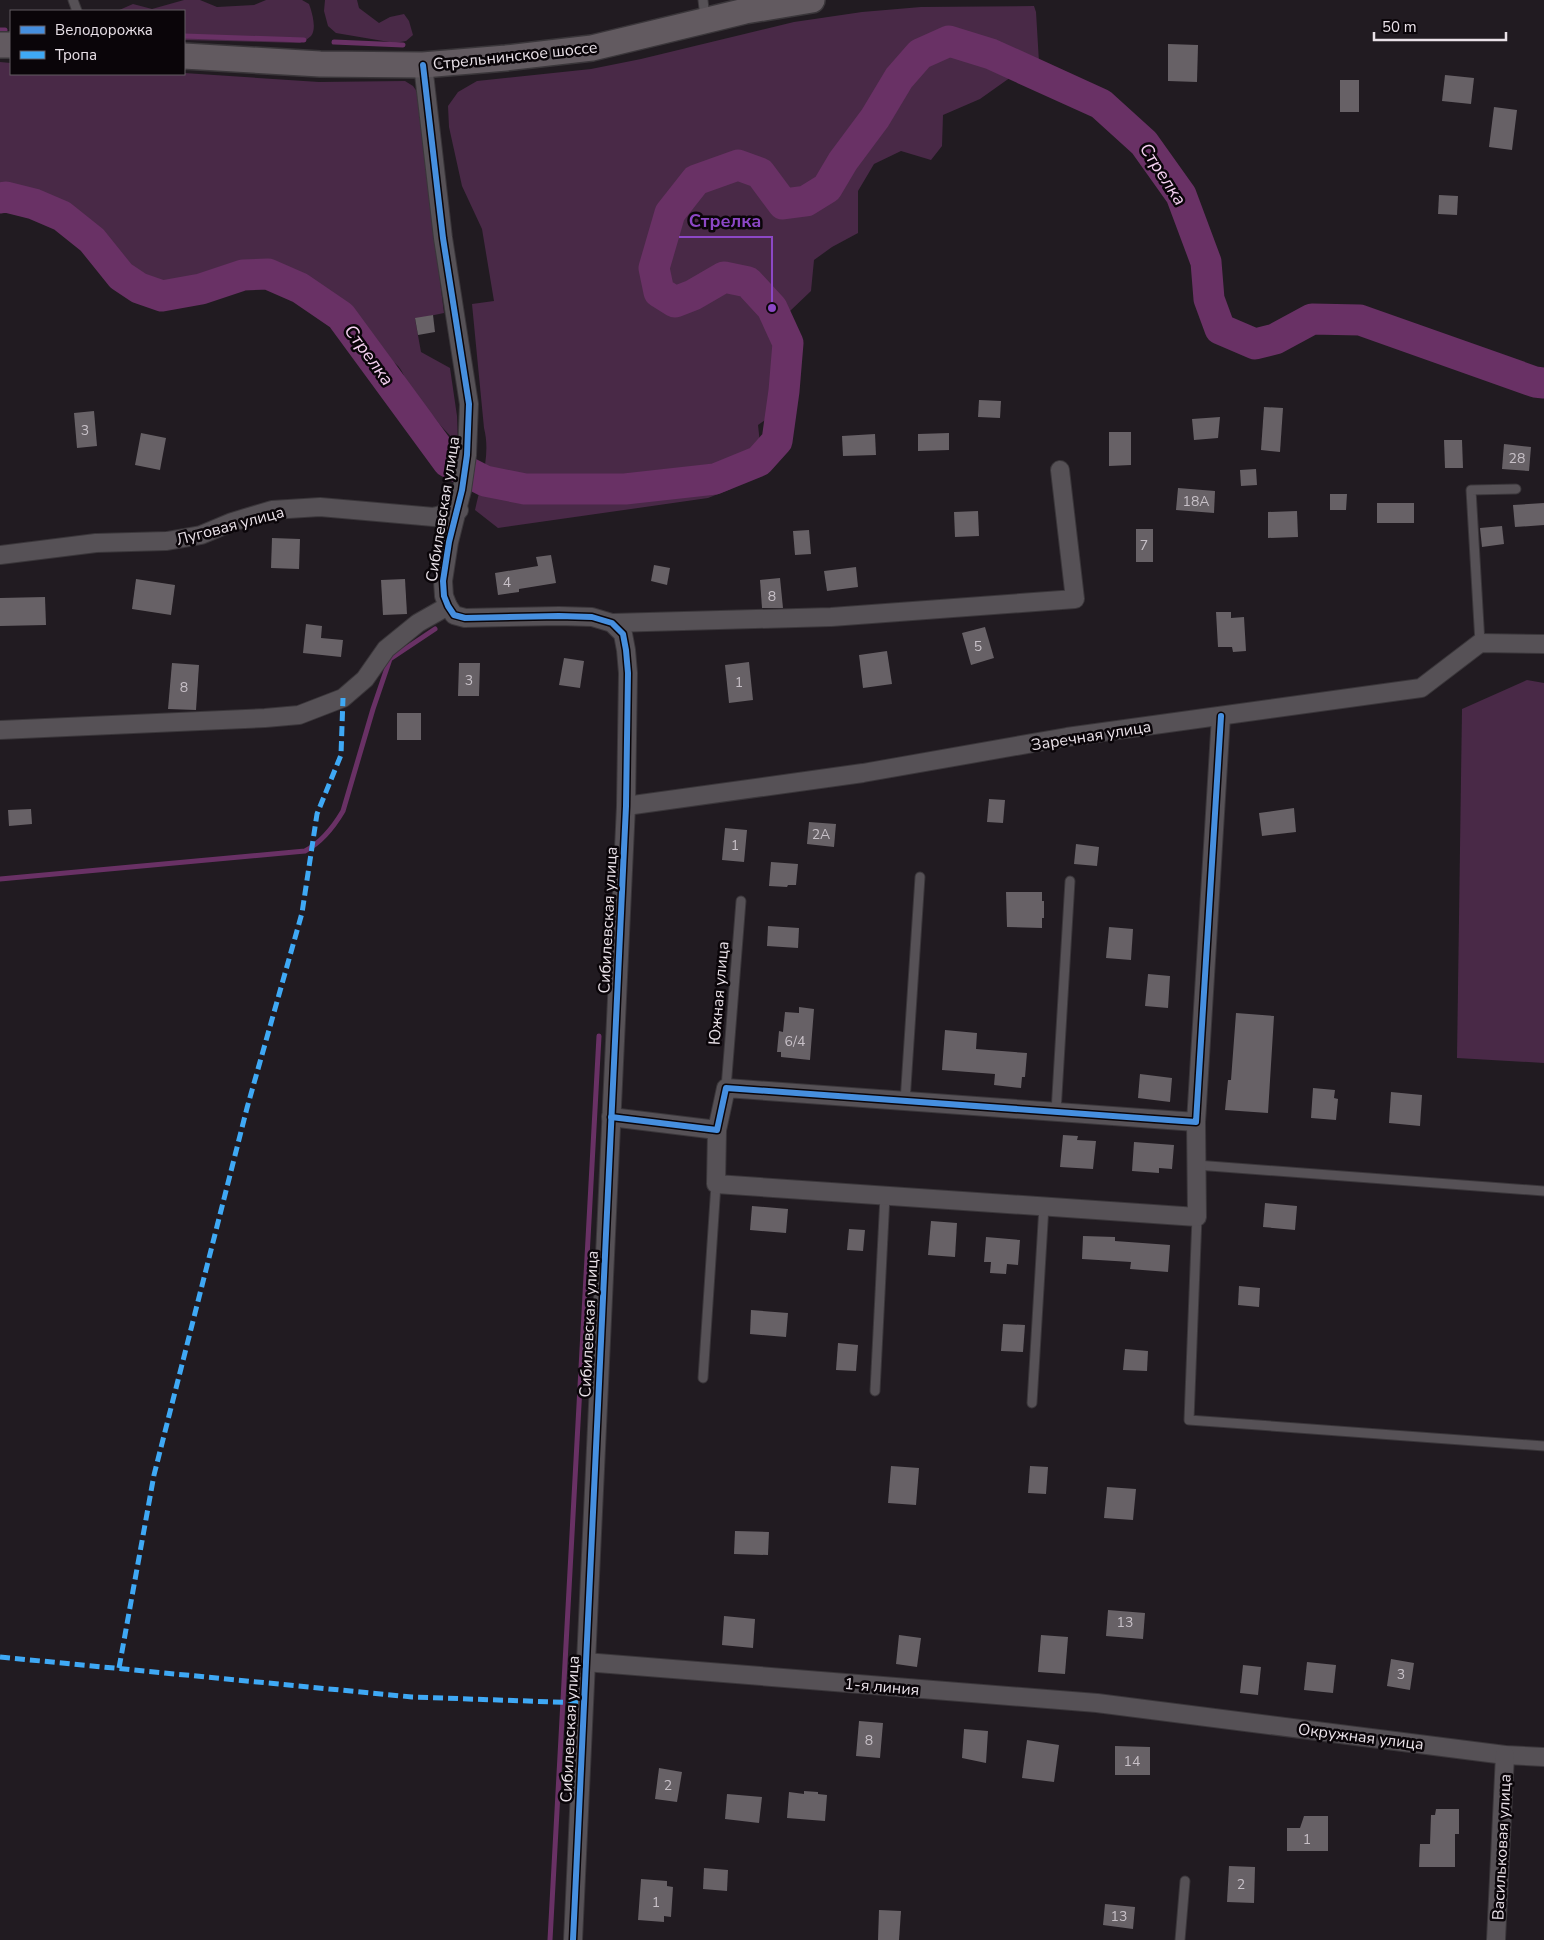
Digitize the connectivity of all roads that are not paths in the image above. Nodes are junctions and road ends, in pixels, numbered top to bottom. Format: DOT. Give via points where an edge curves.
graph roads {
  1 [pos="812,0"];
  2 [pos="704,10"];
  3 [pos="185,56"];
  4 [pos="423,65"];
  5 [pos="1060,470"];
  6 [pos="1516,488"];
  7 [pos="459,510"];
  8 [pos="0,555"];
  9 [pos="448,606"];
  10 [pos="612,623"];
  11 [pos="1480,643"];
  12 [pos="1544,644"];
  13 [pos="1221,716"];
  14 [pos="0,730"];
  15 [pos="626,806"];
  16 [pos="920,877"];
  17 [pos="1070,881"];
  18 [pos="740,901"];
  19 [pos="726,1088"];
  20 [pos="905,1102"];
  21 [pos="1056,1112"];
  22 [pos="611,1117"];
  23 [pos="1196,1122"];
  24 [pos="717,1130"];
  25 [pos="1196,1165"];
  26 [pos="716,1184"];
  27 [pos="1544,1192"];
  28 [pos="885,1196"];
  29 [pos="1044,1206"];
  30 [pos="1196,1217"];
  31 [pos="704,1378"];
  32 [pos="875,1391"];
  33 [pos="1032,1403"];
  34 [pos="1544,1446"];
  35 [pos="585,1662"];
  36 [pos="1178,1713"];
  37 [pos="1505,1754"];
  38 [pos="1544,1757"];
  39 [pos="1185,1881"];
  40 [pos="573,1940"];
  41 [pos="1180,1940"];
  42 [pos="1496,1940"];
  1 -- 2 [label="main road, Стрельнинское шоссе" via="745,11"];
  2 -- 4 [label="main road, Стрельнинское шоссе" via="592,48"];
  3 -- 4 [label="main road, Стрельнинское шоссе" via="320,64"];
  4 -- 7 [label="street, Сибилевская улица" via="443,238 469,404 467,455"];
  5 -- 10 [label="street" via="1076,599 831,617"];
  6 -- 11 [label="lane" via="1471,490"];
  7 -- 8 [label="street, Луговая улица" via="434,517 320,507 272,510 201,535 167,541 96,543"];
  7 -- 9 [label="street, Сибилевская улица" via="444,566 444,596"];
  9 -- 10 [label="street" via="454,615 465,618 592,617"];
  9 -- 14 [label="street" via="418,623 386,649 365,679 343,698 299,715"];
  10 -- 15 [label="street, Сибилевская улица" via="622,634 628,673"];
  11 -- 12 [label="street"];
  11 -- 13 [label="street, Заречная улица" via="1421,688"];
  13 -- 15 [label="street, Заречная улица" via="1067,737 863,773"];
  13 -- 23 [label="street"];
  15 -- 22 [label="street, Сибилевская улица"];
  16 -- 20 [label="lane"];
  17 -- 21 [label="lane"];
  18 -- 19 [label="lane, Южная улица"];
  19 -- 20 [label="street"];
  19 -- 24 [label="street"];
  20 -- 21 [label="street"];
  21 -- 23 [label="street"];
  22 -- 24 [label="street"];
  22 -- 35 [label="street, Сибилевская улица"];
  23 -- 25 [label="street"];
  24 -- 26 [label="street"];
  25 -- 27 [label="lane"];
  25 -- 30 [label="street"];
  26 -- 28 [label="street"];
  26 -- 31 [label="lane"];
  28 -- 29 [label="street"];
  28 -- 32 [label="lane"];
  29 -- 30 [label="street"];
  29 -- 33 [label="lane"];
  30 -- 34 [label="lane" via="1189,1420"];
  35 -- 36 [label="street, 1-я линия" via="1097,1703"];
  35 -- 40 [label="street, Сибилевская улица"];
  36 -- 37 [label="street, Окружная улица"];
  37 -- 38 [label="street, Окружная улица"];
  37 -- 42 [label="street, Васильковая улица"];
  39 -- 41 [label="lane"];
}
